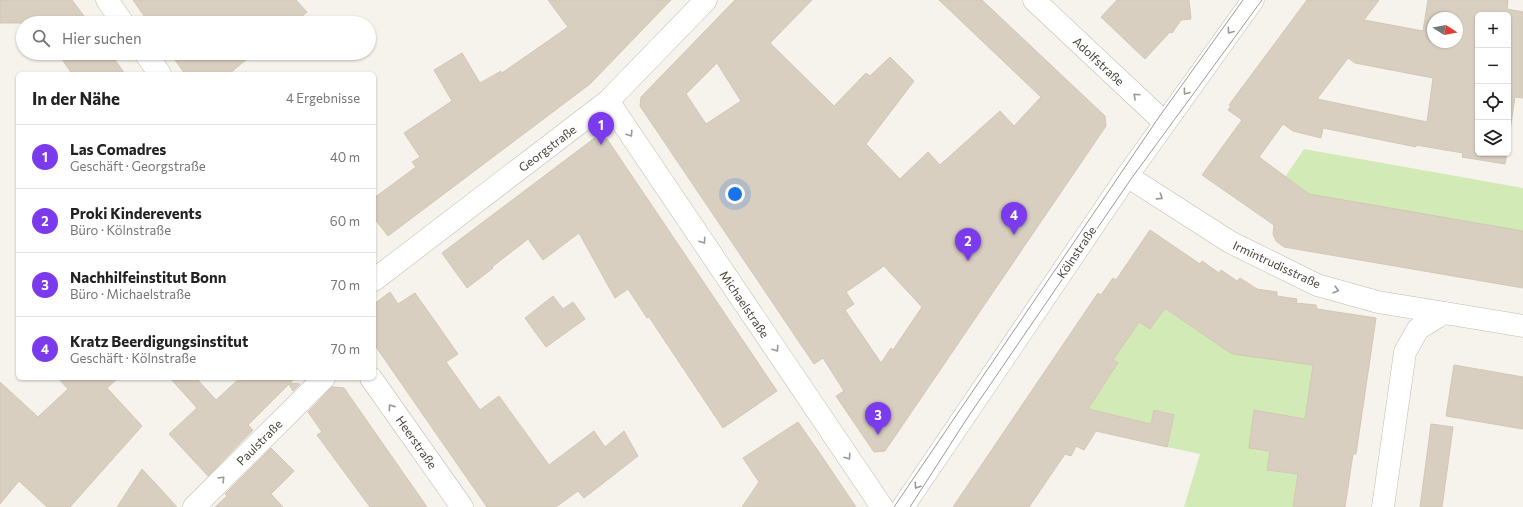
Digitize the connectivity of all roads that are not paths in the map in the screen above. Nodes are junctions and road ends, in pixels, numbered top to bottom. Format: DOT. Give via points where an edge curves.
graph roads {
  1 [pos="107,0"];
  2 [pos="706,0"];
  3 [pos="1034,0"];
  4 [pos="1253,0"];
  5 [pos="118,16"];
  6 [pos="149,60"];
  7 [pos="158,72"];
  8 [pos="608,101"];
  9 [pos="1165,122"];
  10 [pos="1127,176"];
  11 [pos="376,278"];
  12 [pos="1444,313"];
  13 [pos="1523,326"];
  14 [pos="322,380"];
  15 [pos="372,380"];
  16 [pos="194,507"];
  17 [pos="462,507"];
  18 [pos="882,507"];
  19 [pos="903,507"];
  20 [pos="1383,507"];
  1 -- 5 [label="street"];
  2 -- 8 [label="street, Georgstraße"];
  9 -- 3 [label="street, Adolfstraße, one-way"];
  4 -- 9 [label="street, Kölnstraße, one-way"];
  6 -- 7 [label="street"];
  8 -- 11 [label="street, Georgstraße"];
  8 -- 18 [label="street, Michaelstraße, one-way"];
  9 -- 10 [label="street, Kölnstraße"];
  10 -- 12 [label="street, Irmintrudisstraße, one-way" via="1230,242 1317,285 1378,302"];
  10 -- 19 [label="street, Kölnstraße, one-way"];
  12 -- 13 [label="street, Irmintrudisstraße"];
  12 -- 20 [label="street" via="1418,329 1405,352"];
  16 -- 14 [label="street, Paulstraße, one-way"];
  17 -- 15 [label="street, Heerstraße, one-way"];
}
